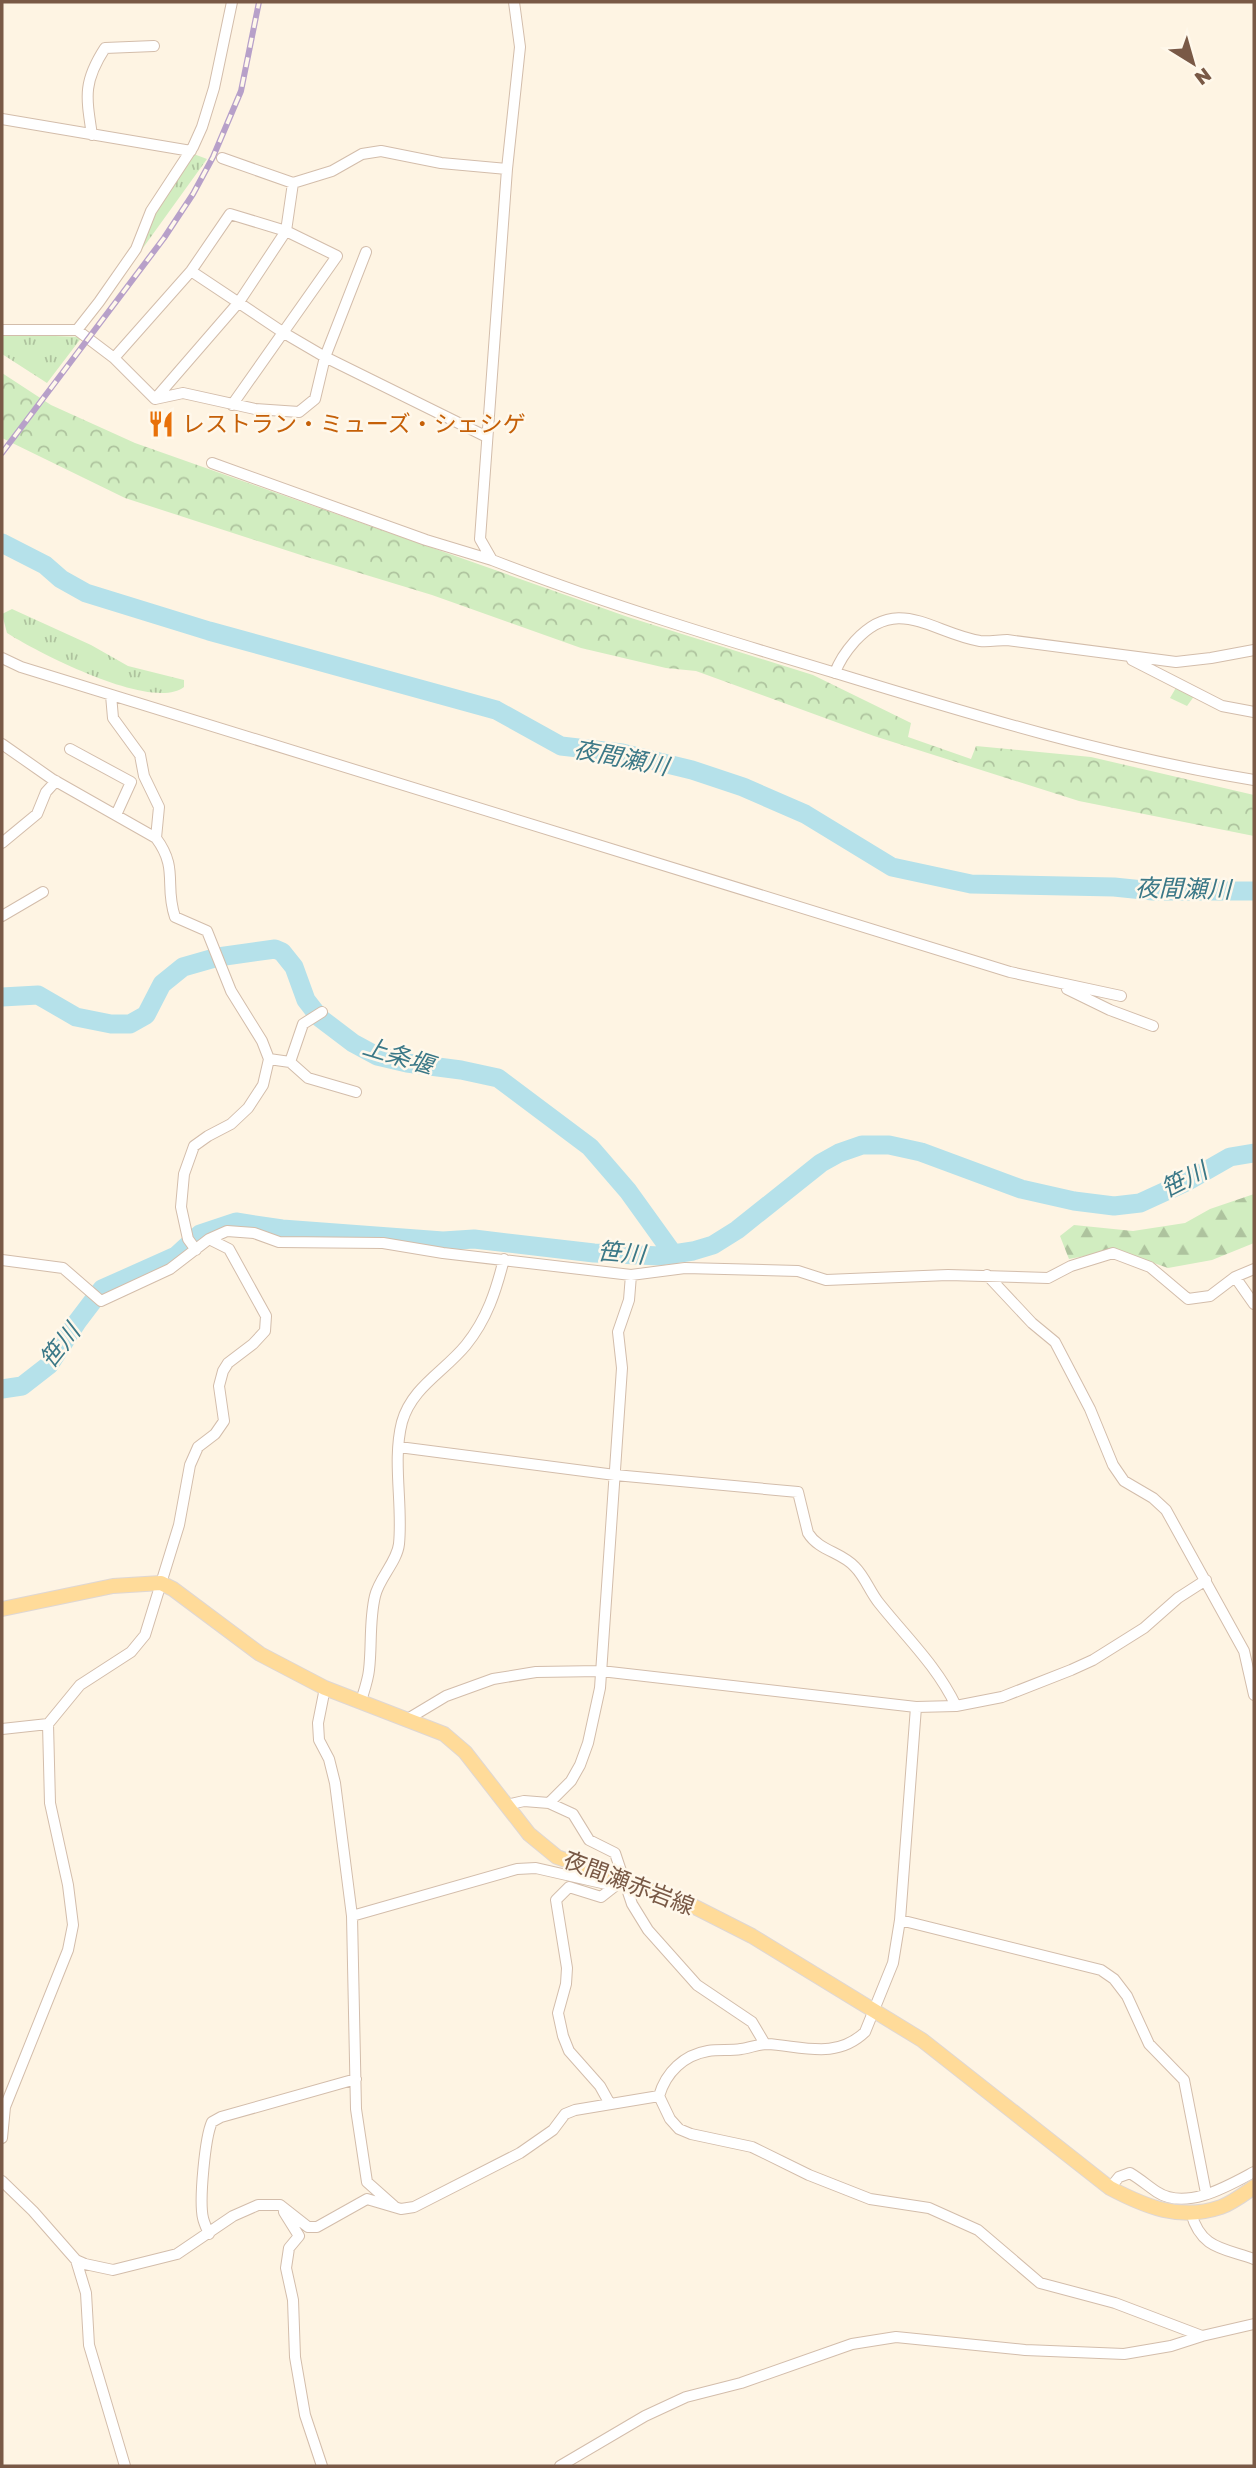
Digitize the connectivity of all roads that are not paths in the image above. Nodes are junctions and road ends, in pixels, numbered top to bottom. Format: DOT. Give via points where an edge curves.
graph roads {
  1 [pos="232,2"];
  2 [pos="514,2"];
  3 [pos="154,46"];
  4 [pos="2,119"];
  5 [pos="92,135"];
  6 [pos="191,151"];
  7 [pos="222,158"];
  8 [pos="506,169"];
  9 [pos="293,183"];
  10 [pos="286,232"];
  11 [pos="366,252"];
  12 [pos="191,271"];
  13 [pos="239,302"];
  14 [pos="2,330"];
  15 [pos="77,330"];
  16 [pos="284,333"];
  17 [pos="325,357"];
  18 [pos="114,358"];
  19 [pos="155,399"];
  20 [pos="232,405"];
  21 [pos="487,437"];
  22 [pos="212,463"];
  23 [pos="492,560"];
  24 [pos="1254,650"];
  25 [pos="1126,656"];
  26 [pos="2,658"];
  27 [pos="835,673"];
  28 [pos="111,695"];
  29 [pos="1254,712"];
  30 [pos="2,744"];
  31 [pos="70,749"];
  32 [pos="1254,779"];
  33 [pos="56,781"];
  34 [pos="116,815"];
  35 [pos="156,838"];
  36 [pos="2,843"];
  37 [pos="43,892"];
  38 [pos="2,916"];
  39 [pos="1055,982"];
  40 [pos="1121,996"];
  41 [pos="317,1015"];
  42 [pos="1153,1026"];
  43 [pos="269,1059"];
  44 [pos="290,1062"];
  45 [pos="356,1092"];
  46 [pos="209,1239"];
  47 [pos="193,1246"];
  48 [pos="504,1259"];
  49 [pos="2,1260"];
  50 [pos="1254,1269"];
  51 [pos="631,1275"];
  52 [pos="987,1275"];
  53 [pos="1236,1277"];
  54 [pos="1254,1304"];
  55 [pos="399,1447"];
  56 [pos="615,1475"];
  57 [pos="1206,1580"];
  58 [pos="161,1583"];
  59 [pos="2,1609"];
  60 [pos="601,1671"];
  61 [pos="324,1688"];
  62 [pos="1254,1695"];
  63 [pos="361,1701"];
  64 [pos="956,1706"];
  65 [pos="916,1707"];
  66 [pos="406,1720"];
  67 [pos="48,1724"];
  68 [pos="2,1729"];
  69 [pos="549,1803"];
  70 [pos="506,1805"];
  71 [pos="619,1883"];
  72 [pos="352,1916"];
  73 [pos="900,1920"];
  74 [pos="875,2012"];
  75 [pos="765,2044"];
  76 [pos="356,2078"];
  77 [pos="659,2095"];
  78 [pos="610,2104"];
  79 [pos="2,2138"];
  80 [pos="1254,2172"];
  81 [pos="2,2181"];
  82 [pos="1254,2187"];
  83 [pos="1110,2188"];
  84 [pos="1206,2193"];
  85 [pos="280,2205"];
  86 [pos="396,2207"];
  87 [pos="1191,2213"];
  88 [pos="209,2234"];
  89 [pos="1254,2259"];
  90 [pos="76,2260"];
  91 [pos="1254,2324"];
  92 [pos="1202,2336"];
  93 [pos="125,2466"];
  94 [pos="322,2466"];
  95 [pos="560,2466"];
  1 -- 6 [label="street" via="214,88"];
  2 -- 8 [label="street" via="520,47"];
  3 -- 5 [label="street" via="105,48 87,81"];
  4 -- 5 [label="street"];
  5 -- 6 [label="street"];
  6 -- 15 [label="street" via="151,211 136,249"];
  7 -- 9 [label="street"];
  8 -- 9 [label="street" via="381,151 362,154 332,171"];
  8 -- 21 [label="street"];
  9 -- 10 [label="street"];
  10 -- 12 [label="street" via="230,214"];
  10 -- 13 [label="street"];
  10 -- 16 [label="street" via="337,256"];
  11 -- 17 [label="street"];
  12 -- 13 [label="street"];
  12 -- 18 [label="street"];
  13 -- 16 [label="street"];
  13 -- 19 [label="street"];
  14 -- 15 [label="street"];
  15 -- 18 [label="street"];
  16 -- 17 [label="street"];
  16 -- 20 [label="street"];
  17 -- 20 [label="street" via="314,400 299,412"];
  17 -- 21 [label="street"];
  18 -- 19 [label="street"];
  19 -- 20 [label="street" via="183,393"];
  21 -- 23 [label="street" via="480,539"];
  22 -- 23 [label="street"];
  23 -- 27 [label="street" via="654,618"];
  24 -- 25 [label="street" via="1176,662"];
  25 -- 27 [label="street" via="1007,640 981,641 922,620 892,617 865,630"];
  25 -- 29 [label="street" via="1222,706"];
  26 -- 28 [label="street"];
  27 -- 32 [label="street" via="1087,747"];
  28 -- 35 [label="street" via="113,718 140,755 159,807"];
  28 -- 39 [label="street" via="1010,972"];
  30 -- 33 [label="street"];
  31 -- 34 [label="street" via="131,782"];
  33 -- 34 [label="street"];
  33 -- 36 [label="street" via="37,814"];
  34 -- 35 [label="street"];
  35 -- 43 [label="street" via="167,853 175,917 207,931 231,991"];
  37 -- 38 [label="street"];
  39 -- 40 [label="street"];
  39 -- 42 [label="street"];
  41 -- 44 [label="street" via="303,1024"];
  43 -- 44 [label="street"];
  43 -- 47 [label="street" via="263,1085 248,1108 194,1146 184,1174 181,1207"];
  44 -- 45 [label="street" via="308,1078"];
  46 -- 47 [label="street"];
  46 -- 48 [label="street" via="227,1231 254,1233 279,1242 383,1243"];
  46 -- 58 [label="street" via="229,1249 240,1265 266,1316 265,1331 223,1371 219,1386 224,1421 198,1447 190,1465 179,1525"];
  47 -- 49 [label="street" via="170,1269 145,1283 97,1297 63,1268"];
  48 -- 51 [label="street"];
  48 -- 55 [label="street" via="495,1297 483,1320 466,1345 410,1403"];
  50 -- 53 [label="street"];
  51 -- 52 [label="street" via="685,1268 798,1271 826,1280"];
  51 -- 56 [label="street" via="629,1300 618,1332 622,1368"];
  52 -- 53 [label="street" via="1048,1278 1113,1253 1150,1267 1188,1299 1210,1296"];
  52 -- 57 [label="street" via="1055,1342 1113,1465 1124,1481 1166,1510"];
  53 -- 54 [label="street"];
  55 -- 56 [label="street"];
  55 -- 63 [label="street" via="399,1546 375,1594 369,1671"];
  56 -- 60 [label="street"];
  56 -- 64 [label="street" via="799,1492 811,1539 856,1567 869,1591 928,1659"];
  57 -- 62 [label="street" via="1244,1651"];
  57 -- 64 [label="street" via="1093,1660 1002,1697"];
  58 -- 59 [label="main road" via="113,1586"];
  58 -- 61 [label="main road, 夜間瀬赤岩線" via="260,1654"];
  58 -- 67 [label="street" via="145,1635 131,1653 80,1685"];
  60 -- 65 [label="street"];
  60 -- 66 [label="street" via="536,1672 493,1679 446,1696"];
  60 -- 69 [label="street" via="580,1765"];
  61 -- 63 [label="main road, 夜間瀬赤岩線"];
  61 -- 72 [label="street" via="319,1740 335,1783"];
  63 -- 66 [label="main road, 夜間瀬赤岩線"];
  64 -- 65 [label="street"];
  65 -- 73 [label="street"];
  66 -- 70 [label="main road, 夜間瀬赤岩線" via="444,1734 466,1752"];
  67 -- 68 [label="street"];
  67 -- 79 [label="street" via="50,1803 73,1925 68,1950 5,2107"];
  69 -- 70 [label="street"];
  69 -- 71 [label="street" via="573,1814 589,1840 615,1853"];
  70 -- 71 [label="main road, 夜間瀬赤岩線" via="529,1834 557,1857"];
  71 -- 72 [label="street" via="536,1868 517,1869"];
  71 -- 74 [label="main road, 夜間瀬赤岩線" via="691,1905 752,1936"];
  71 -- 75 [label="street" via="676,1964 711,1996 752,2022"];
  71 -- 78 [label="street" via="601,1897 569,1886 556,1900 567,1968 558,2013 563,2036 569,2051"];
  72 -- 76 [label="street"];
  73 -- 74 [label="street" via="893,1963"];
  73 -- 84 [label="street" via="1101,1970 1114,1979 1127,1996 1149,2045 1184,2080"];
  74 -- 75 [label="street" via="865,2032 837,2048 817,2051"];
  74 -- 83 [label="main road, 夜間瀬赤岩線" via="922,2040"];
  75 -- 77 [label="street" via="691,2056 671,2071"];
  76 -- 86 [label="street" via="367,2182"];
  76 -- 88 [label="street" via="212,2122 205,2142 202,2203"];
  77 -- 78 [label="street"];
  77 -- 92 [label="street" via="679,2129 752,2147 870,2199 929,2208 978,2230 1040,2283 1115,2303"];
  78 -- 86 [label="street" via="575,2110 520,2153 414,2207"];
  80 -- 84 [label="street"];
  81 -- 90 [label="street"];
  82 -- 87 [label="main road, 夜間瀬赤岩線" via="1222,2206"];
  83 -- 84 [label="street" via="1130,2173 1175,2199"];
  83 -- 87 [label="main road, 夜間瀬赤岩線" via="1172,2213"];
  85 -- 86 [label="street" via="308,2227 317,2227 367,2199"];
  85 -- 88 [label="street" via="258,2205"];
  85 -- 94 [label="street" via="299,2236 289,2248 286,2268 305,2415"];
  87 -- 89 [label="street" via="1202,2238"];
  88 -- 90 [label="street" via="177,2254 113,2270"];
  90 -- 93 [label="street" via="86,2293 89,2345"];
  91 -- 92 [label="street"];
  92 -- 95 [label="street" via="1124,2354 896,2337 852,2344 686,2398 645,2416"];
}
